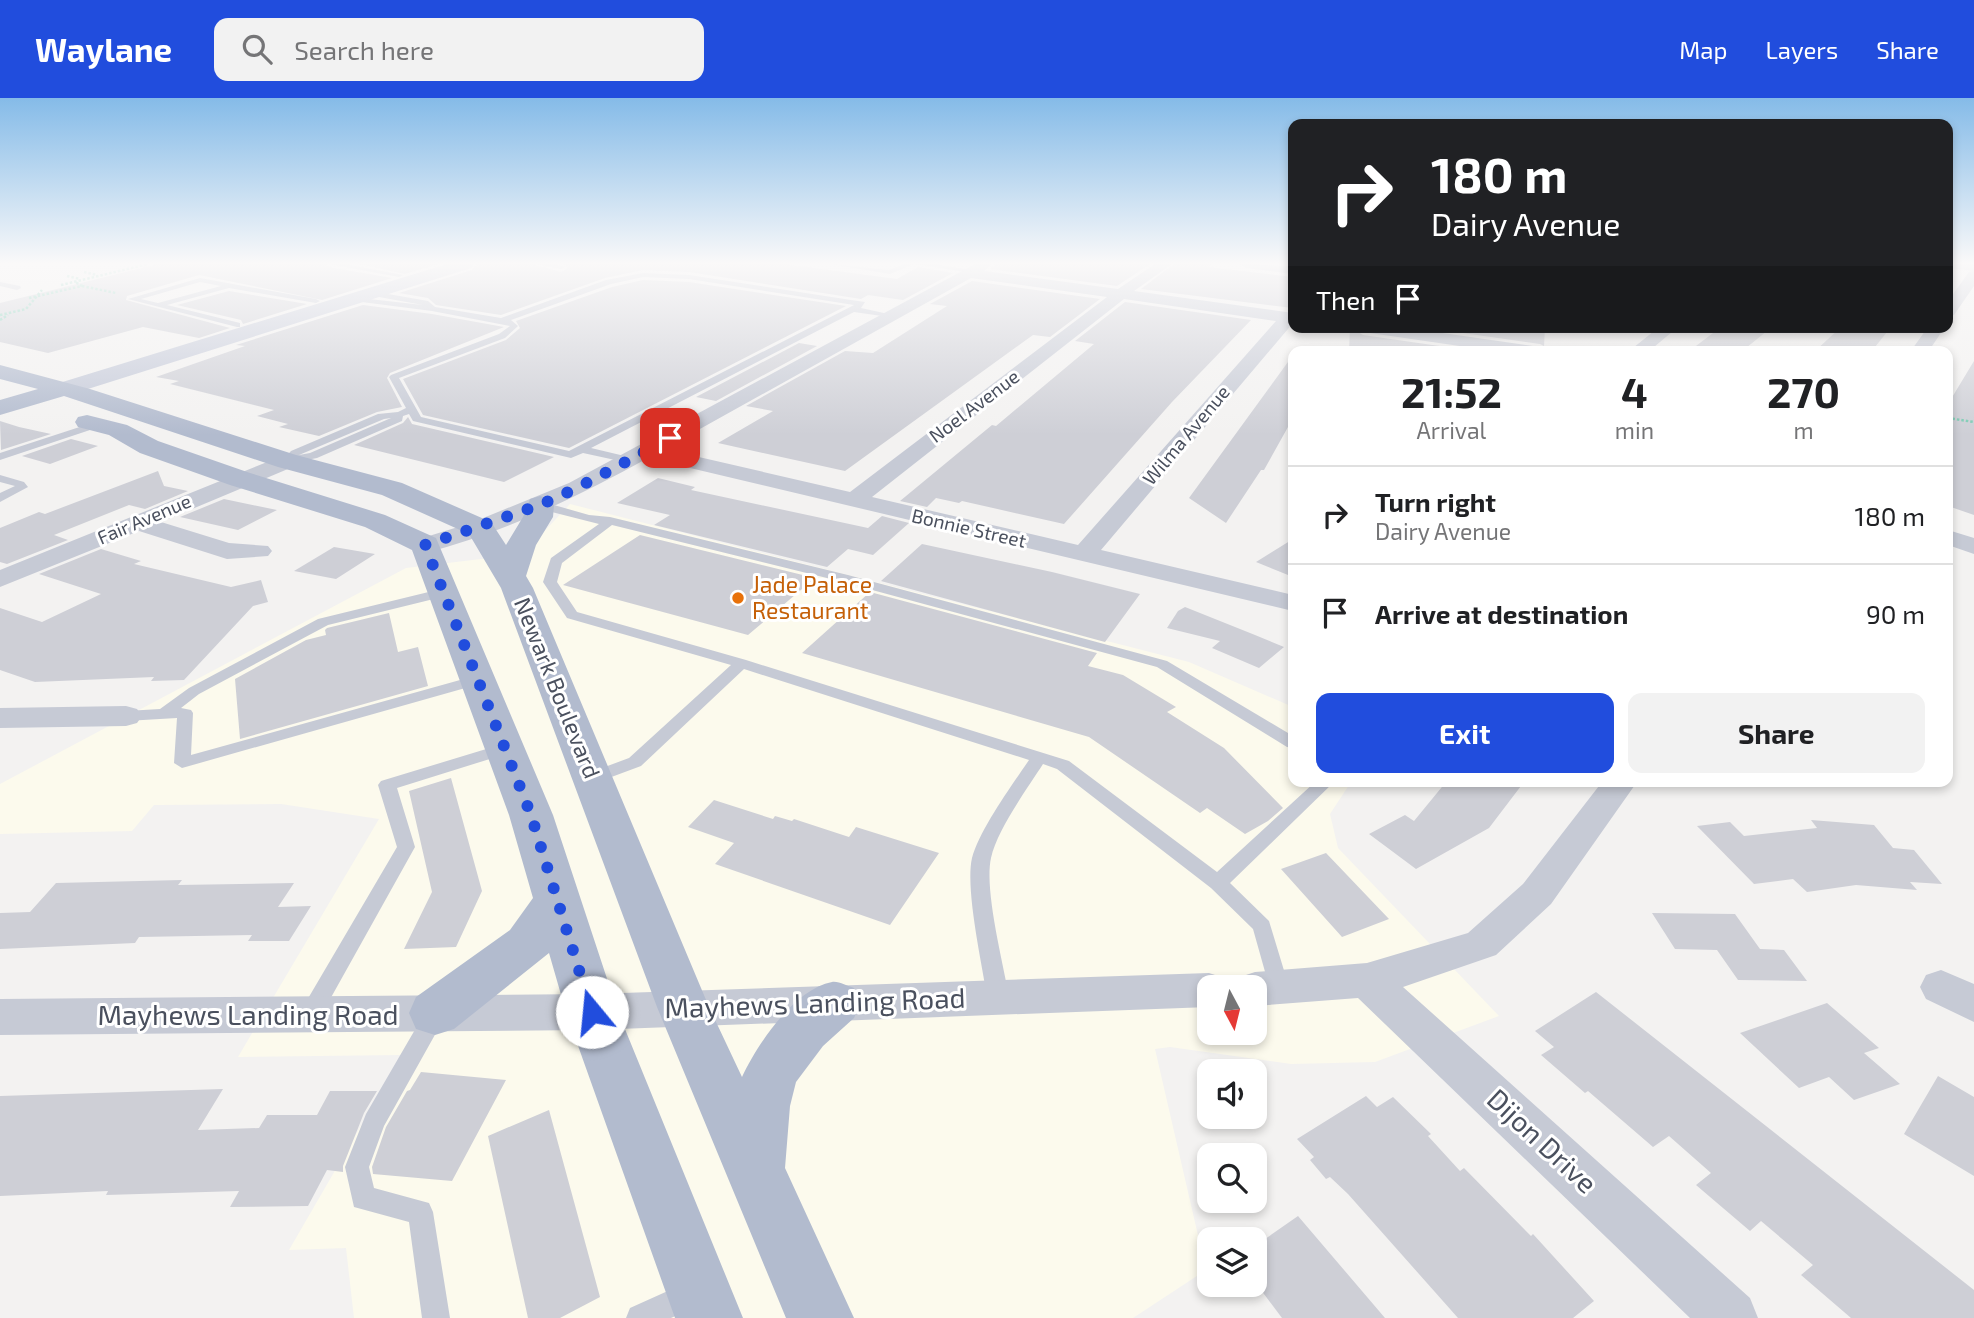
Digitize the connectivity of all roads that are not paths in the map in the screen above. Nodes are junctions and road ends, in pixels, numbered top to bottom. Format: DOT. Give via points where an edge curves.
graph roads {
  1 [pos="220,321"];
  2 [pos="250,321"];
  3 [pos="282,321"];
  4 [pos="502,321"];
  5 [pos="830,321"];
  6 [pos="878,321"];
  7 [pos="1086,321"];
  8 [pos="1288,321"];
  9 [pos="237,325"];
  10 [pos="1405,333"];
  11 [pos="1662,333"];
  12 [pos="1498,346"];
  13 [pos="1645,346"];
  14 [pos="0,372"];
  15 [pos="41,384"];
  16 [pos="64,389"];
  17 [pos="4,401"];
  18 [pos="412,409"];
  19 [pos="92,423"];
  20 [pos="581,449"];
  21 [pos="0,451"];
  22 [pos="637,456"];
  23 [pos="0,457"];
  24 [pos="287,461"];
  25 [pos="0,478"];
  26 [pos="240,479"];
  27 [pos="0,498"];
  28 [pos="853,501"];
  29 [pos="540,505"];
  30 [pos="610,521"];
  31 [pos="137,522"];
  32 [pos="480,528"];
  33 [pos="1953,539"];
  34 [pos="425,545"];
  35 [pos="1974,546"];
  36 [pos="260,551"];
  37 [pos="1084,554"];
  38 [pos="510,575"];
  39 [pos="0,579"];
  40 [pos="445,592"];
  41 [pos="1288,602"];
  42 [pos="741,663"];
  43 [pos="478,680"];
  44 [pos="164,714"];
  45 [pos="126,716"];
  46 [pos="0,718"];
  47 [pos="1288,740"];
  48 [pos="506,748"];
  49 [pos="1039,758"];
  50 [pos="593,778"];
  51 [pos="1321,787"];
  52 [pos="1616,787"];
  53 [pos="1218,883"];
  54 [pos="558,898"];
  55 [pos="1265,975"];
  56 [pos="1367,980"];
  57 [pos="1267,988"];
  58 [pos="1197,990"];
  59 [pos="998,997"];
  60 [pos="835,1003"];
  61 [pos="682,1007"];
  62 [pos="592,1012"];
  63 [pos="311,1013"];
  64 [pos="436,1013"];
  65 [pos="0,1017"];
  66 [pos="755,1170"];
  67 [pos="703,1304"];
  68 [pos="1715,1313"];
  69 [pos="436,1318"];
  70 [pos="640,1318"];
  71 [pos="820,1318"];
  1 -- 9 [label="lane"];
  2 -- 9 [label="main road"];
  3 -- 16 [label="main road"];
  4 -- 18 [label="lane" via="514,326 502,336 394,377"];
  5 -- 20 [label="lane"];
  6 -- 22 [label="street"];
  7 -- 28 [label="street, Noel Avenue"];
  8 -- 37 [label="street, Wilma Avenue"];
  9 -- 15 [label="main road"];
  10 -- 12 [label="street"];
  11 -- 13 [label="street"];
  14 -- 15 [label="main road"];
  15 -- 16 [label="main road"];
  15 -- 17 [label="main road"];
  16 -- 17 [label="main road"];
  16 -- 24 [label="main road"];
  17 -- 19 [label="main road"];
  18 -- 20 [label="lane" via="417,419 571,455"];
  18 -- 24 [label="lane" via="313,456"];
  19 -- 21 [label="lane"];
  19 -- 23 [label="lane"];
  19 -- 26 [label="main road"];
  20 -- 22 [label="lane"];
  22 -- 28 [label="street, Bonnie Street"];
  22 -- 29 [label="street"];
  24 -- 26 [label="street, Fair Avenue"];
  24 -- 32 [label="main road" via="391,489"];
  25 -- 27 [label="lane" via="22,487"];
  26 -- 31 [label="street, Fair Avenue"];
  26 -- 34 [label="main road" via="375,521"];
  28 -- 37 [label="street, Bonnie Street"];
  29 -- 30 [label="lane"];
  29 -- 32 [label="street"];
  29 -- 38 [label="main road"];
  30 -- 42 [label="lane" via="556,561 550,582 572,615"];
  30 -- 47 [label="lane" via="844,578 1162,664"];
  31 -- 36 [label="street" via="227,551"];
  31 -- 39 [label="street, Fair Avenue"];
  32 -- 34 [label="street"];
  32 -- 38 [label="main road, Newark Boulevard"];
  33 -- 35 [label="street"];
  34 -- 40 [label="main road"];
  37 -- 41 [label="street, Bonnie Street"];
  38 -- 50 [label="main road, Newark Boulevard"];
  40 -- 43 [label="main road"];
  40 -- 44 [label="lane" via="323,622 194,691"];
  42 -- 49 [label="lane"];
  42 -- 50 [label="lane" via="635,762"];
  43 -- 44 [label="lane" via="182,763 185,713"];
  43 -- 48 [label="main road"];
  44 -- 45 [label="lane"];
  45 -- 46 [label="street"];
  48 -- 54 [label="main road"];
  48 -- 63 [label="lane" via="387,785 406,847"];
  49 -- 53 [label="lane" via="1063,765"];
  49 -- 59 [label="lane" via="1008,804 982,856 979,878"];
  50 -- 61 [label="main road, Newark Boulevard"];
  51 -- 53 [label="lane"];
  52 -- 56 [label="street" via="1537,894 1482,944"];
  53 -- 55 [label="lane" via="1262,926"];
  54 -- 62 [label="main road"];
  54 -- 64 [label="main road" via="528,944"];
  56 -- 57 [label="street"];
  56 -- 68 [label="street, Dijon Drive"];
  58 -- 59 [label="street, Mayhews Landing Road"];
  59 -- 60 [label="street, Mayhews Landing Road"];
  60 -- 61 [label="street, Mayhews Landing Road"];
  60 -- 66 [label="main road" via="800,1033 765,1088"];
  61 -- 62 [label="street, Mayhews Landing Road"];
  61 -- 66 [label="main road, Newark Boulevard"];
  62 -- 64 [label="street, Mayhews Landing Road"];
  62 -- 67 [label="main road"];
  63 -- 64 [label="street, Mayhews Landing Road"];
  63 -- 65 [label="street, Mayhews Landing Road"];
  64 -- 69 [label="lane" via="374,1122 357,1167 363,1198 420,1212"];
  66 -- 71 [label="main road, Newark Boulevard"];
  67 -- 70 [label="lane"];
}
